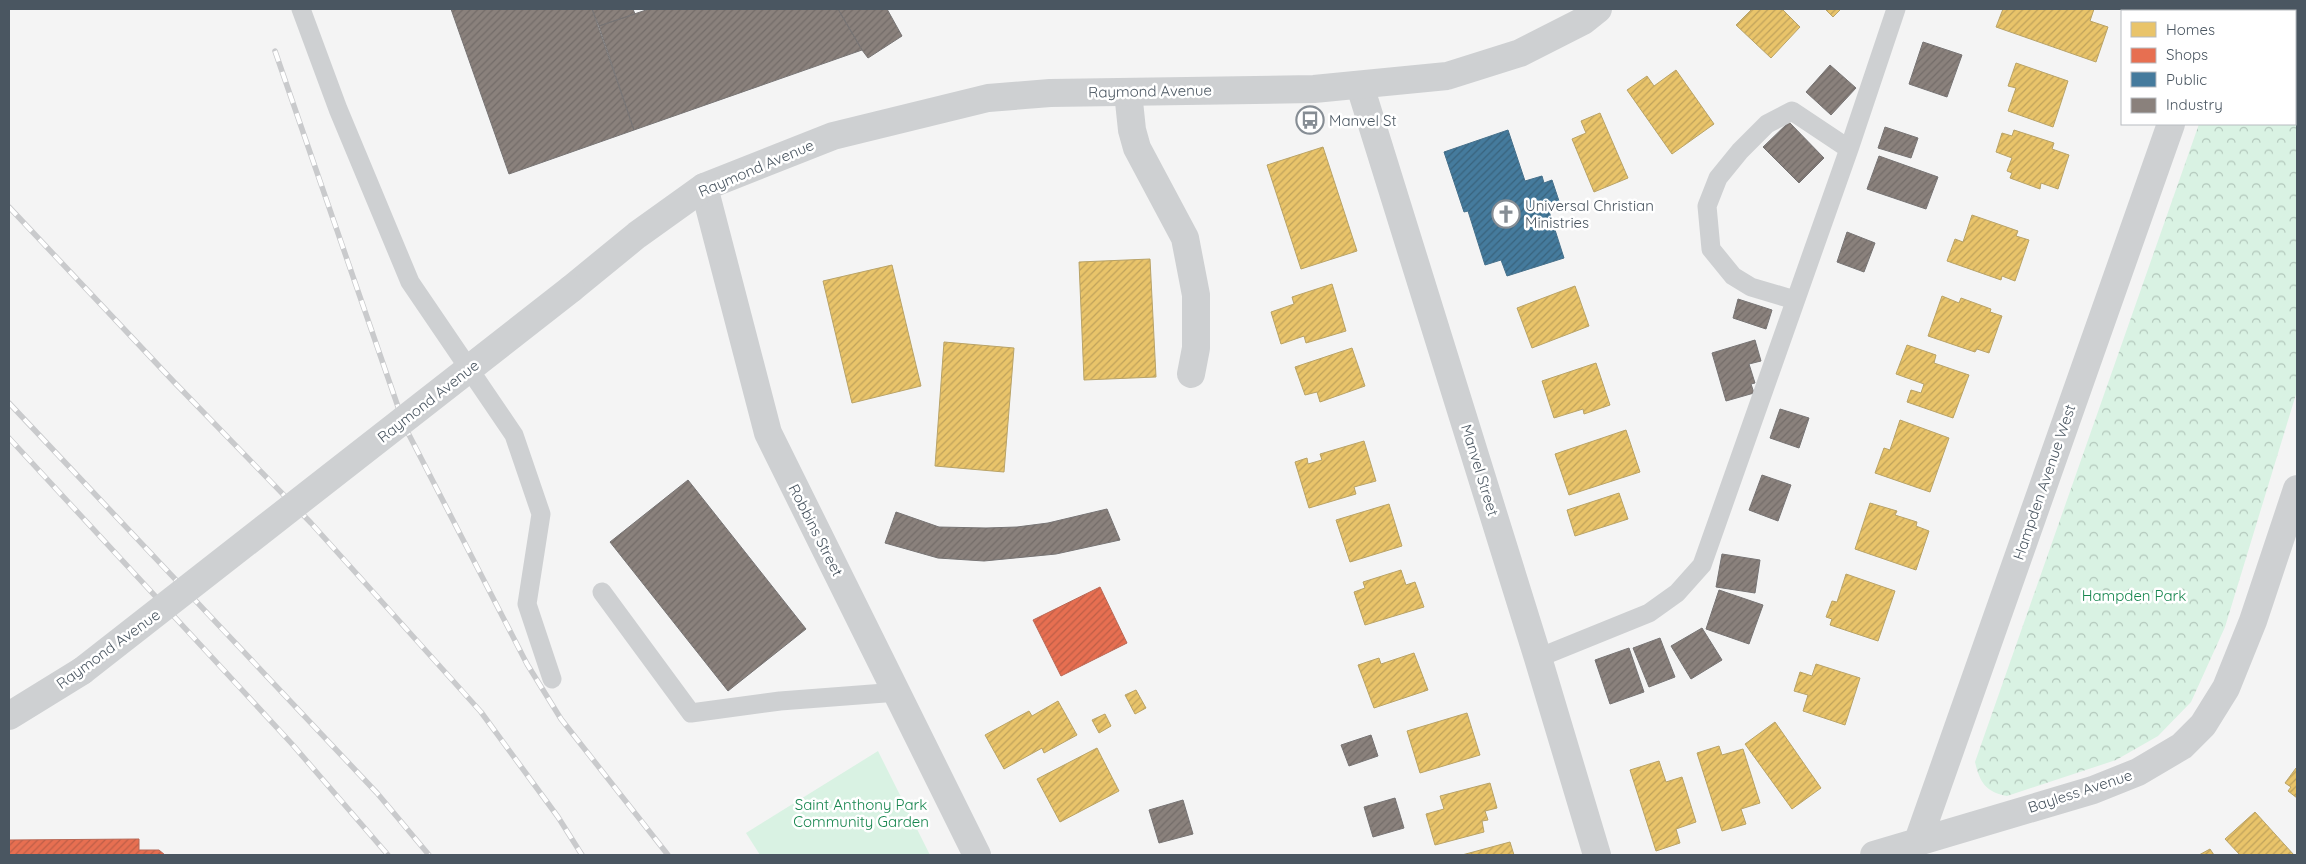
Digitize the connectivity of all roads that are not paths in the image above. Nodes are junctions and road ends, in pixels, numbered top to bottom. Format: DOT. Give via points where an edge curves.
graph roads {
  1 [pos="301,9"];
  2 [pos="1598,9"];
  3 [pos="1896,9"];
  4 [pos="1360,86"];
  5 [pos="1128,92"];
  6 [pos="2171,125"];
  7 [pos="1849,149"];
  8 [pos="704,187"];
  9 [pos="1795,300"];
  10 [pos="1191,374"];
  11 [pos="2297,490"];
  12 [pos="2291,531"];
  13 [pos="602,592"];
  14 [pos="1538,658"];
  15 [pos="552,679"];
  16 [pos="898,692"];
  17 [pos="9,716"];
  18 [pos="1918,841"];
  19 [pos="977,855"];
  20 [pos="1597,855"];
  21 [pos="1874,855"];
  1 -- 15 [label="lane" via="338,109 410,282 514,435 540,514 527,604"];
  2 -- 4 [label="street, Raymond Avenue" via="1582,21 1520,52 1447,76"];
  3 -- 7 [label="lane"];
  4 -- 5 [label="street, Raymond Avenue"];
  4 -- 14 [label="street, Manvel Street"];
  5 -- 8 [label="street, Raymond Avenue" via="988,98 832,136"];
  5 -- 10 [label="street" via="1137,148 1185,238 1196,295 1196,348"];
  6 -- 18 [label="street, Hampden Avenue West"];
  7 -- 9 [label="lane"];
  7 -- 9 [label="lane" via="1792,111 1767,124 1740,151 1718,178 1707,206 1711,249 1734,276 1751,287"];
  8 -- 16 [label="street, Robbins Street" via="768,434"];
  8 -- 17 [label="street, Raymond Avenue, bridge" via="637,235 82,671"];
  9 -- 14 [label="lane" via="1702,565 1677,593 1649,613"];
  11 -- 12 [label="street, Bayless Avenue"];
  12 -- 18 [label="street, Bayless Avenue" via="2226,688 2204,725 2182,746 2138,772 2093,790"];
  13 -- 16 [label="lane" via="690,713 780,701"];
  14 -- 20 [label="street, Manvel Street"];
  16 -- 19 [label="street, Robbins Street"];
  18 -- 21 [label="street, Bayless Avenue"];
}
